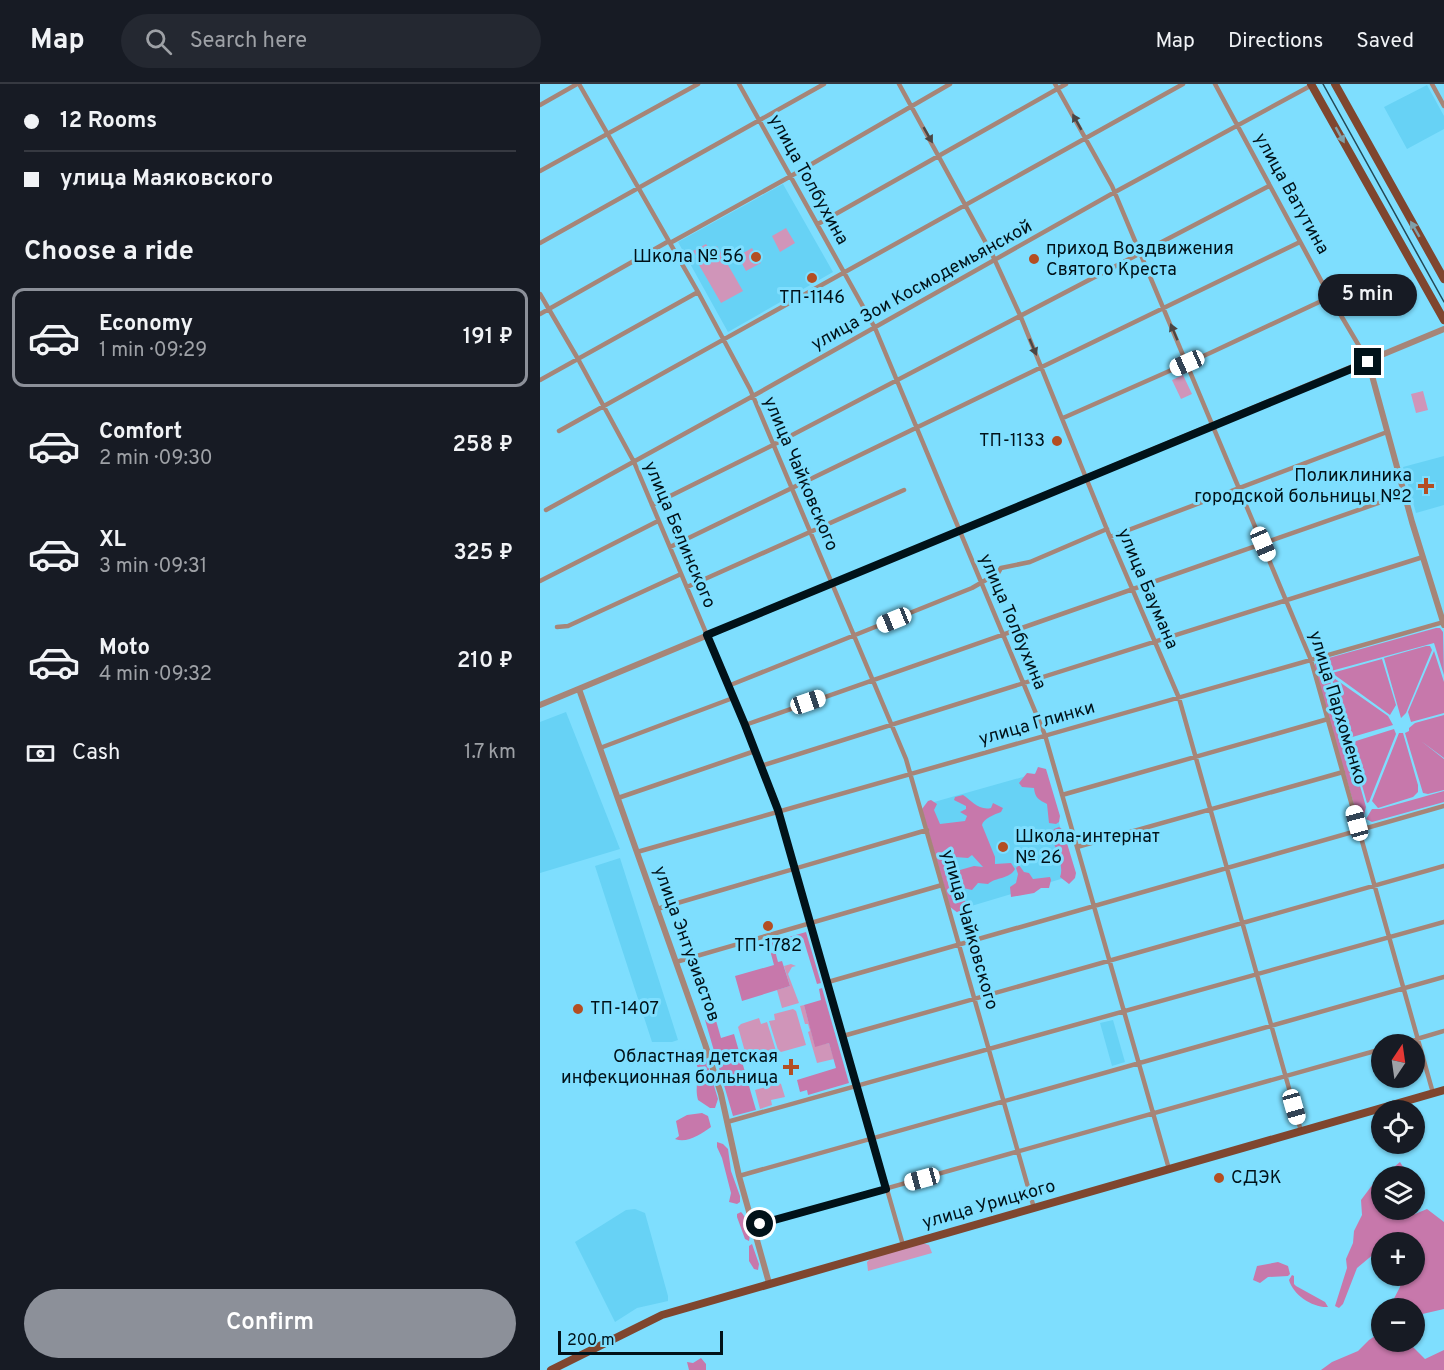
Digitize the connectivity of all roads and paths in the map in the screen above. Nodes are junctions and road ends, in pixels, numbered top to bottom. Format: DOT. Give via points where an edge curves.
graph roads {
  1 [pos="578,84"];
  2 [pos="698,84"];
  3 [pos="739,84"];
  4 [pos="824,84"];
  5 [pos="899,84"];
  6 [pos="950,84"];
  7 [pos="1066,84"];
  8 [pos="1184,84"];
  9 [pos="1215,84"];
  10 [pos="1313,84"];
  11 [pos="1335,84"];
  12 [pos="1432,84"];
  13 [pos="1057,86"];
  14 [pos="1176,86"];
  15 [pos="540,105"];
  16 [pos="911,106"];
  17 [pos="1444,106"];
  18 [pos="760,121"];
  19 [pos="1237,126"];
  20 [pos="608,135"];
  21 [pos="1086,139"];
  22 [pos="940,156"];
  23 [pos="540,171"];
  24 [pos="791,176"];
  25 [pos="1269,186"];
  26 [pos="638,188"];
  27 [pos="1115,192"];
  28 [pos="966,206"];
  29 [pos="818,224"];
  30 [pos="669,242"];
  31 [pos="1300,242"];
  32 [pos="540,243"];
  33 [pos="1140,253"];
  34 [pos="995,261"];
  35 [pos="844,273"];
  36 [pos="1444,279"];
  37 [pos="698,292"];
  38 [pos="540,294"];
  39 [pos="1330,297"];
  40 [pos="1163,308"];
  41 [pos="548,309"];
  42 [pos="540,314"];
  43 [pos="1020,315"];
  44 [pos="1444,320"];
  45 [pos="874,328"];
  46 [pos="1444,330"];
  47 [pos="725,340"];
  48 [pos="578,358"];
  49 [pos="1368,362"];
  50 [pos="1187,363"];
  51 [pos="1042,367"];
  52 [pos="897,379"];
  53 [pos="540,380"];
  54 [pos="753,396"];
  55 [pos="605,408"];
  56 [pos="1063,418"];
  57 [pos="1213,425"];
  58 [pos="917,427"];
  59 [pos="559,431"];
  60 [pos="1387,432"];
  61 [pos="772,445"];
  62 [pos="633,462"];
  63 [pos="1087,477"];
  64 [pos="791,488"];
  65 [pos="1239,488"];
  66 [pos="904,490"];
  67 [pos="1404,494"];
  68 [pos="652,505"];
  69 [pos="546,510"];
  70 [pos="658,521"];
  71 [pos="1107,529"];
  72 [pos="959,531"];
  73 [pos="810,533"];
  74 [pos="1110,537"];
  75 [pos="1263,544"];
  76 [pos="670,547"];
  77 [pos="1423,557"];
  78 [pos="681,574"];
  79 [pos="540,581"];
  80 [pos="981,583"];
  81 [pos="832,584"];
  82 [pos="687,587"];
  83 [pos="1134,590"];
  84 [pos="1286,599"];
  85 [pos="1444,623"];
  86 [pos="557,627"];
  87 [pos="1003,634"];
  88 [pos="707,635"];
  89 [pos="854,636"];
  90 [pos="1155,643"];
  91 [pos="1311,660"];
  92 [pos="872,679"];
  93 [pos="1023,684"];
  94 [pos="728,686"];
  95 [pos="579,689"];
  96 [pos="733,698"];
  97 [pos="1179,698"];
  98 [pos="540,705"];
  99 [pos="1328,719"];
  100 [pos="891,724"];
  101 [pos="745,725"];
  102 [pos="1045,735"];
  103 [pos="600,748"];
  104 [pos="755,751"];
  105 [pos="1195,756"];
  106 [pos="761,766"];
  107 [pos="1343,772"];
  108 [pos="911,773"];
  109 [pos="1062,795"];
  110 [pos="618,798"];
  111 [pos="1444,806"];
  112 [pos="1210,809"];
  113 [pos="778,810"];
  114 [pos="927,830"];
  115 [pos="1359,830"];
  116 [pos="1077,847"];
  117 [pos="637,852"];
  118 [pos="1444,866"];
  119 [pos="1226,867"];
  120 [pos="796,870"];
  121 [pos="942,885"];
  122 [pos="1375,887"];
  123 [pos="1093,905"];
  124 [pos="657,909"];
  125 [pos="1444,922"];
  126 [pos="811,923"];
  127 [pos="1243,924"];
  128 [pos="1389,937"];
  129 [pos="959,943"];
  130 [pos="676,962"];
  131 [pos="1109,962"];
  132 [pos="1257,975"];
  133 [pos="1444,977"];
  134 [pos="828,982"];
  135 [pos="1403,988"];
  136 [pos="975,999"];
  137 [pos="1123,1012"];
  138 [pos="1271,1025"];
  139 [pos="1444,1031"];
  140 [pos="1417,1034"];
  141 [pos="843,1036"];
  142 [pos="1425,1037"];
  143 [pos="990,1050"];
  144 [pos="1371,1052"];
  145 [pos="1138,1062"];
  146 [pos="1425,1064"];
  147 [pos="1286,1076"];
  148 [pos="857,1086"];
  149 [pos="1444,1090"];
  150 [pos="1433,1093"];
  151 [pos="1004,1101"];
  152 [pos="1153,1114"];
  153 [pos="727,1122"];
  154 [pos="1301,1131"];
  155 [pos="872,1138"];
  156 [pos="1018,1152"];
  157 [pos="1169,1169"];
  158 [pos="739,1176"];
  159 [pos="886,1189"];
  160 [pos="1034,1208"];
  161 [pos="753,1226"];
  162 [pos="903,1245"];
  163 [pos="769,1283"];
  164 [pos="551,1370"];
  1 -- 15 [label="street"];
  1 -- 20 [label="street, улица Чайковского"];
  2 -- 20 [label="street"];
  3 -- 18 [label="street, улица Толбухина"];
  4 -- 18 [label="street"];
  5 -- 16 [label="street, улица Баумана"];
  6 -- 16 [label="street"];
  7 -- 13 [label="street"];
  8 -- 14 [label="street"];
  9 -- 19 [label="street, улица Ватутина"];
  10 -- 19 [label="street, улица Зои Космодемьянской"];
  10 -- 44 [label="main road, one-way"];
  36 -- 11 [label="main road, one-way"];
  12 -- 17 [label="street"];
  21 -- 13 [label="street, улица Пархоменко, one-way"];
  13 -- 22 [label="street"];
  14 -- 21 [label="street"];
  16 -- 22 [label="street, улица Баумана, one-way"];
  16 -- 24 [label="street"];
  18 -- 24 [label="street, улица Толбухина"];
  18 -- 26 [label="street"];
  19 -- 25 [label="street, улица Ватутина"];
  19 -- 27 [label="street, улица Зои Космодемьянской"];
  20 -- 23 [label="street"];
  20 -- 26 [label="street, улица Чайковского"];
  21 -- 27 [label="street, улица Пархоменко"];
  21 -- 28 [label="street"];
  22 -- 28 [label="street, улица Баумана"];
  22 -- 29 [label="street"];
  24 -- 29 [label="street, улица Толбухина"];
  24 -- 30 [label="street"];
  25 -- 31 [label="street, улица Ватутина"];
  25 -- 33 [label="street"];
  26 -- 30 [label="street, улица Чайковского"];
  26 -- 32 [label="street"];
  27 -- 33 [label="street, улица Пархоменко"];
  27 -- 34 [label="street, улица Зои Космодемьянской"];
  28 -- 34 [label="street, улица Баумана"];
  28 -- 35 [label="street"];
  29 -- 35 [label="street, улица Толбухина"];
  30 -- 37 [label="street, улица Чайковского"];
  30 -- 41 [label="street"];
  31 -- 39 [label="street, улица Ватутина"];
  31 -- 40 [label="street"];
  33 -- 40 [label="street, улица Пархоменко"];
  33 -- 43 [label="street"];
  34 -- 43 [label="street, улица Баумана"];
  34 -- 45 [label="street, улица Зои Космодемьянской"];
  35 -- 45 [label="street, улица Толбухина"];
  35 -- 47 [label="street"];
  37 -- 47 [label="street, улица Чайковского"];
  37 -- 48 [label="street"];
  38 -- 41 [label="street, улица Белинского"];
  39 -- 49 [label="street, улица Ватутина"];
  39 -- 50 [label="street"];
  50 -- 40 [label="street, улица Пархоменко, one-way"];
  40 -- 51 [label="street"];
  41 -- 42 [label="street"];
  41 -- 48 [label="street, улица Белинского"];
  43 -- 51 [label="street, улица Баумана, one-way"];
  43 -- 52 [label="street"];
  45 -- 52 [label="street, улица Толбухина"];
  45 -- 54 [label="street, улица Зои Космодемьянской"];
  46 -- 49 [label="street"];
  47 -- 54 [label="street, улица Чайковского"];
  47 -- 55 [label="street"];
  48 -- 53 [label="street"];
  48 -- 55 [label="street, улица Белинского"];
  49 -- 57 [label="street"];
  49 -- 60 [label="street, улица Ватутина"];
  50 -- 56 [label="street"];
  50 -- 57 [label="street, улица Пархоменко"];
  51 -- 56 [label="street, улица Баумана"];
  51 -- 58 [label="street"];
  52 -- 58 [label="street, улица Толбухина"];
  52 -- 61 [label="street"];
  54 -- 61 [label="street, улица Чайковского"];
  54 -- 62 [label="street, улица Зои Космодемьянской"];
  55 -- 59 [label="street"];
  55 -- 62 [label="street, улица Белинского"];
  56 -- 63 [label="street, улица Баумана"];
  57 -- 63 [label="street"];
  57 -- 65 [label="street, улица Пархоменко"];
  58 -- 64 [label="street"];
  58 -- 72 [label="street, улица Толбухина"];
  60 -- 65 [label="street"];
  60 -- 67 [label="street, улица Ватутина"];
  61 -- 64 [label="street, улица Чайковского"];
  61 -- 68 [label="street"];
  62 -- 68 [label="street, улица Белинского"];
  62 -- 69 [label="street, улица Зои Космодемьянской"];
  63 -- 71 [label="street, улица Баумана"];
  63 -- 72 [label="street"];
  64 -- 73 [label="street, улица Чайковского"];
  64 -- 76 [label="street"];
  65 -- 74 [label="street"];
  65 -- 75 [label="street, улица Пархоменко"];
  66 -- 73 [label="street"];
  67 -- 75 [label="street"];
  67 -- 77 [label="street, улица Ватутина"];
  68 -- 70 [label="street, улица Белинского"];
  70 -- 76 [label="street, улица Белинского"];
  70 -- 79 [label="street"];
  71 -- 74 [label="street, улица Баумана"];
  71 -- 80 [label="street" via="1029,562 1001,568"];
  72 -- 80 [label="street, улица Толбухина"];
  72 -- 81 [label="street"];
  73 -- 81 [label="street, улица Чайковского"];
  73 -- 82 [label="street"];
  74 -- 83 [label="street, улица Баумана"];
  75 -- 83 [label="street"];
  75 -- 84 [label="street, улица Пархоменко"];
  76 -- 78 [label="street, улица Белинского"];
  77 -- 84 [label="street"];
  77 -- 85 [label="street, улица Ватутина"];
  78 -- 82 [label="street, улица Белинского"];
  78 -- 86 [label="street" via="568,626"];
  80 -- 87 [label="street, улица Толбухина"];
  80 -- 89 [label="street"];
  81 -- 88 [label="street"];
  81 -- 89 [label="street, улица Чайковского"];
  82 -- 88 [label="street, улица Белинского"];
  83 -- 87 [label="street"];
  83 -- 90 [label="street, улица Баумана"];
  84 -- 90 [label="street"];
  84 -- 91 [label="street, улица Пархоменко"];
  85 -- 91 [label="street, улица Глинки"];
  87 -- 92 [label="street"];
  87 -- 93 [label="street, улица Толбухина"];
  88 -- 94 [label="street, улица Белинского"];
  88 -- 95 [label="street"];
  89 -- 92 [label="street, улица Чайковского"];
  89 -- 94 [label="street"];
  90 -- 93 [label="street"];
  90 -- 97 [label="street, улица Баумана"];
  91 -- 97 [label="street, улица Глинки"];
  91 -- 99 [label="street, улица Пархоменко"];
  92 -- 100 [label="street, улица Чайковского"];
  92 -- 101 [label="street"];
  93 -- 100 [label="street"];
  93 -- 102 [label="street, улица Толбухина"];
  94 -- 96 [label="street, улица Белинского"];
  95 -- 98 [label="street"];
  95 -- 103 [label="street, улица Энтузиастов"];
  96 -- 101 [label="street, улица Белинского"];
  96 -- 103 [label="street"];
  97 -- 102 [label="street, улица Глинки"];
  97 -- 105 [label="street, улица Баумана"];
  99 -- 105 [label="street"];
  99 -- 107 [label="street, улица Пархоменко"];
  100 -- 106 [label="street"];
  100 -- 108 [label="street, улица Чайковского"];
  101 -- 104 [label="street, улица Белинского"];
  102 -- 108 [label="street, улица Глинки"];
  102 -- 109 [label="street, улица Толбухина"];
  103 -- 110 [label="street, улица Энтузиастов"];
  104 -- 106 [label="street, улица Белинского"];
  104 -- 110 [label="street"];
  105 -- 109 [label="street"];
  105 -- 112 [label="street, улица Баумана"];
  106 -- 113 [label="street, улица Белинского"];
  107 -- 112 [label="street"];
  107 -- 115 [label="street, улица Пархоменко"];
  108 -- 113 [label="street, улица Глинки"];
  108 -- 114 [label="street, улица Чайковского"];
  109 -- 116 [label="street, улица Толбухина"];
  110 -- 117 [label="street, улица Энтузиастов"];
  111 -- 115 [label="street"];
  112 -- 116 [label="street"];
  112 -- 119 [label="street, улица Баумана"];
  113 -- 117 [label="street, улица Глинки"];
  113 -- 120 [label="street, улица Белинского"];
  114 -- 120 [label="street"];
  114 -- 121 [label="street, улица Чайковского"];
  115 -- 119 [label="street"];
  115 -- 122 [label="street, улица Пархоменко"];
  116 -- 123 [label="street, улица Толбухина"];
  117 -- 124 [label="street, улица Энтузиастов"];
  118 -- 122 [label="street"];
  119 -- 123 [label="street"];
  119 -- 127 [label="street, улица Баумана"];
  120 -- 124 [label="street"];
  120 -- 126 [label="street, улица Белинского"];
  121 -- 126 [label="street"];
  121 -- 129 [label="street, улица Чайковского"];
  122 -- 127 [label="street"];
  122 -- 128 [label="street, улица Пархоменко"];
  123 -- 129 [label="street"];
  123 -- 131 [label="street, улица Толбухина"];
  124 -- 130 [label="street, улица Энтузиастов"];
  125 -- 128 [label="street"];
  126 -- 130 [label="street"];
  126 -- 134 [label="street, улица Белинского"];
  127 -- 131 [label="street"];
  127 -- 132 [label="street, улица Баумана"];
  128 -- 132 [label="street"];
  128 -- 135 [label="street, улица Пархоменко"];
  129 -- 134 [label="street"];
  129 -- 136 [label="street, улица Чайковского"];
  130 -- 153 [label="street, улица Энтузиастов"];
  131 -- 136 [label="street"];
  131 -- 137 [label="street, улица Толбухина"];
  132 -- 137 [label="street"];
  132 -- 138 [label="street, улица Баумана"];
  133 -- 135 [label="street"];
  134 -- 141 [label="street, улица Белинского"];
  135 -- 138 [label="street"];
  135 -- 140 [label="street, улица Пархоменко"];
  136 -- 141 [label="street"];
  136 -- 143 [label="street, улица Чайковского"];
  137 -- 143 [label="street"];
  137 -- 145 [label="street, улица Толбухина"];
  138 -- 145 [label="street"];
  138 -- 147 [label="street, улица Баумана"];
  139 -- 142 [label="street"];
  141 -- 148 [label="street, улица Белинского"];
  143 -- 148 [label="street"];
  143 -- 151 [label="street, улица Чайковского"];
  144 -- 147 [label="street"];
  145 -- 151 [label="street"];
  145 -- 152 [label="street, улица Толбухина"];
  146 -- 150 [label="street, улица Пархоменко"];
  147 -- 152 [label="street"];
  147 -- 154 [label="street, улица Баумана"];
  148 -- 153 [label="street"];
  148 -- 155 [label="street, улица Белинского"];
  149 -- 150 [label="main road, улица Урицкого"];
  150 -- 154 [label="main road, улица Урицкого"];
  151 -- 155 [label="street"];
  151 -- 156 [label="street, улица Чайковского"];
  152 -- 156 [label="street"];
  152 -- 157 [label="street, улица Толбухина"];
  153 -- 158 [label="street, улица Энтузиастов"];
  154 -- 157 [label="main road, улица Урицкого"];
  155 -- 158 [label="street"];
  155 -- 159 [label="street, улица Белинского"];
  156 -- 159 [label="street"];
  156 -- 160 [label="street, улица Чайковского"];
  157 -- 160 [label="main road, улица Урицкого"];
  158 -- 161 [label="street, улица Энтузиастов"];
  159 -- 161 [label="street"];
  159 -- 162 [label="street, улица Белинского"];
  160 -- 162 [label="main road, улица Урицкого"];
  161 -- 163 [label="street, улица Энтузиастов"];
  162 -- 163 [label="main road, улица Урицкого"];
  163 -- 164 [label="main road, улица Урицкого" via="662,1315"];
}
